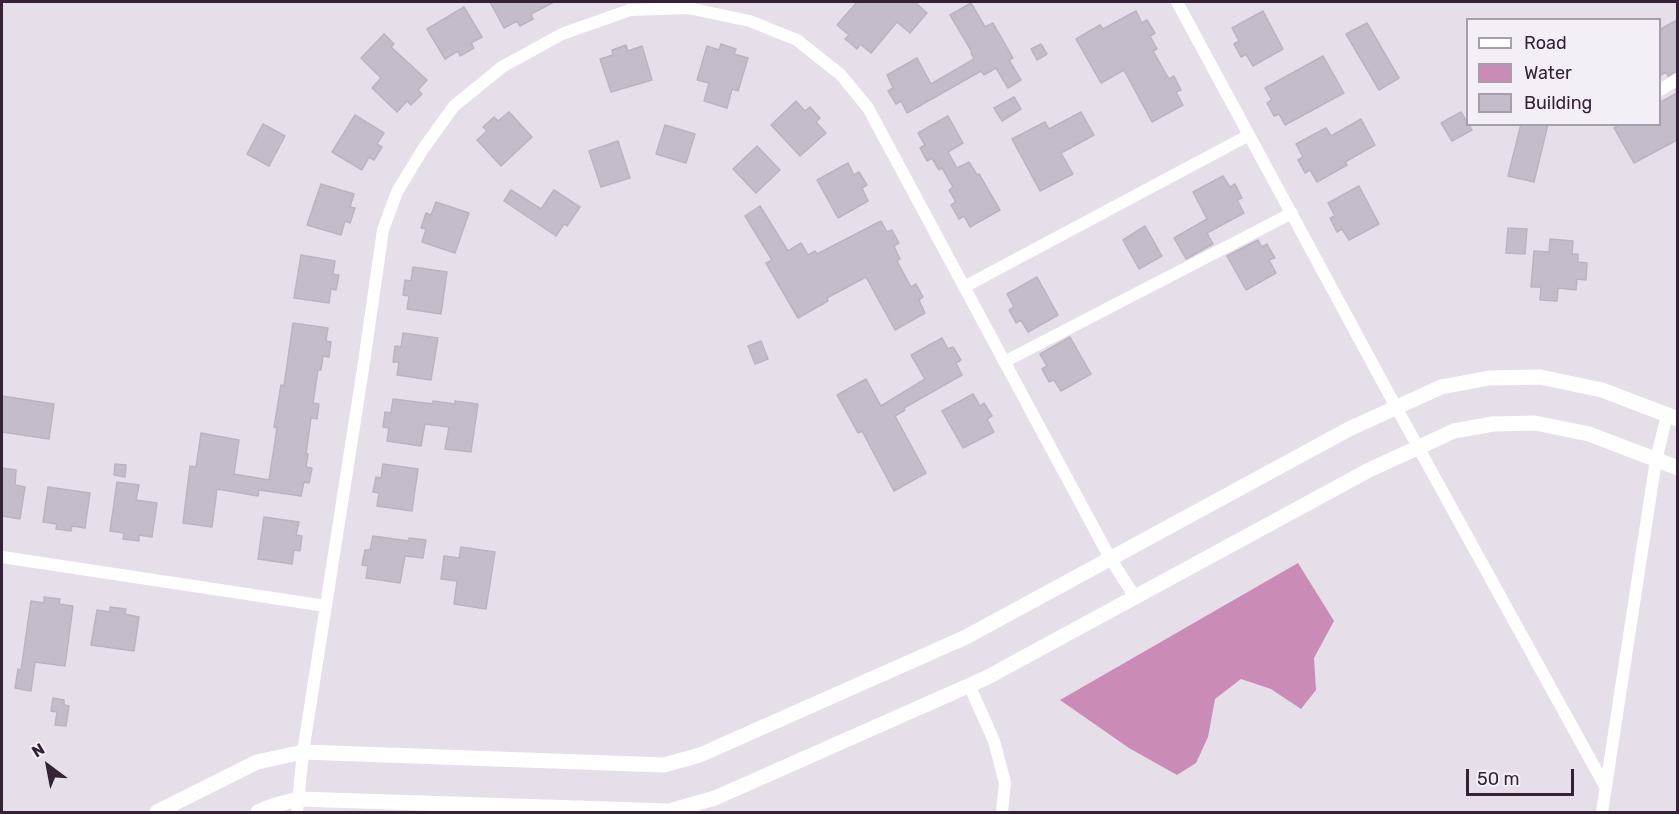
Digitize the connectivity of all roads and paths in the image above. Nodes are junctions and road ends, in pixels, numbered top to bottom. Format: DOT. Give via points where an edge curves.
graph roads {
  1 [pos="1178,2"];
  2 [pos="1677,79"];
  3 [pos="1661,89"];
  4 [pos="1250,135"];
  5 [pos="1292,213"];
  6 [pos="964,287"];
  7 [pos="1004,362"];
  8 [pos="1396,407"];
  9 [pos="1672,417"];
  10 [pos="1418,447"];
  11 [pos="1656,460"];
  12 [pos="1677,468"];
  13 [pos="2,557"];
  14 [pos="1110,558"];
  15 [pos="1135,597"];
  16 [pos="326,606"];
  17 [pos="969,685"];
  18 [pos="303,752"];
  19 [pos="1606,788"];
  20 [pos="298,806"];
  21 [pos="443,808"];
  22 [pos="157,813"];
  23 [pos="258,813"];
  24 [pos="1002,813"];
  25 [pos="1602,813"];
  1 -- 4 [label="street"];
  2 -- 3 [label="street"];
  4 -- 5 [label="street"];
  4 -- 6 [label="street"];
  5 -- 7 [label="street"];
  5 -- 8 [label="street"];
  6 -- 7 [label="street"];
  6 -- 16 [label="street" via="868,108 841,75 797,40 750,21 688,8 630,10 562,34 502,67 454,106 398,192 384,230"];
  7 -- 14 [label="street"];
  8 -- 9 [label="street" via="1441,387 1489,378 1540,377 1602,390"];
  8 -- 10 [label="street"];
  8 -- 14 [label="street"];
  9 -- 11 [label="street"];
  10 -- 11 [label="street" via="1454,431 1493,424 1535,423 1589,434"];
  10 -- 15 [label="street"];
  10 -- 19 [label="street"];
  11 -- 12 [label="street"];
  11 -- 19 [label="street"];
  13 -- 16 [label="street"];
  14 -- 15 [label="street"];
  14 -- 18 [label="street" via="966,637 699,755 664,765"];
  15 -- 17 [label="street"];
  16 -- 18 [label="street"];
  17 -- 21 [label="street" via="715,798 669,811"];
  17 -- 24 [label="street" via="994,741 1005,783"];
  18 -- 20 [label="street"];
  18 -- 22 [label="street" via="256,762"];
  19 -- 25 [label="street"];
  20 -- 21 [label="street"];
  20 -- 23 [label="street" via="272,806"];
}
